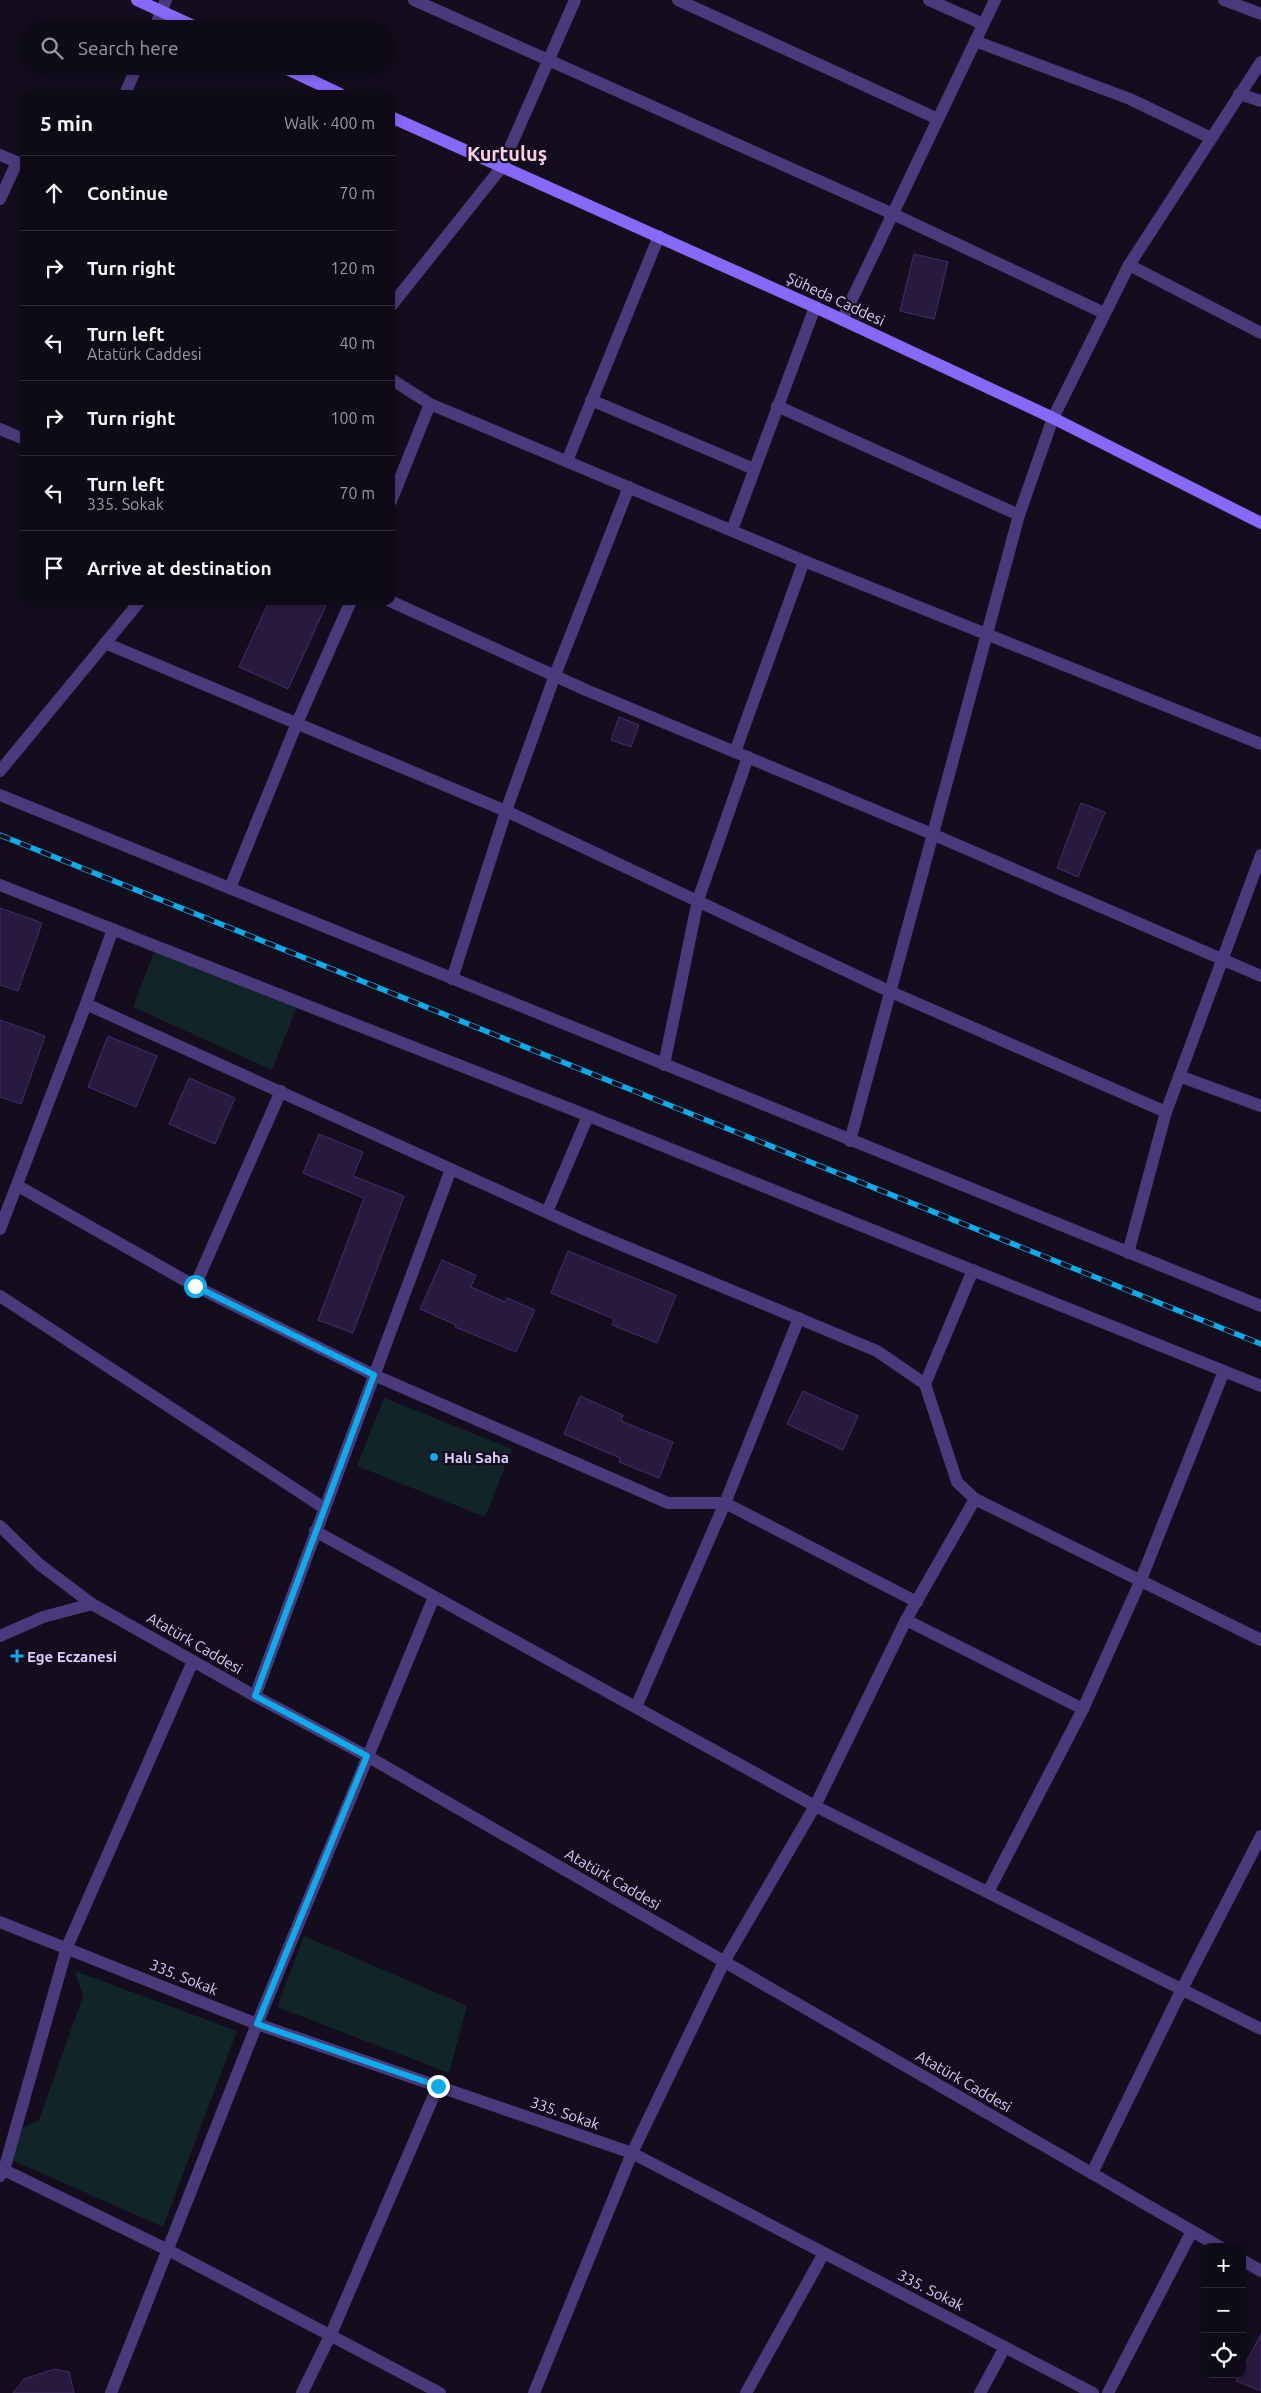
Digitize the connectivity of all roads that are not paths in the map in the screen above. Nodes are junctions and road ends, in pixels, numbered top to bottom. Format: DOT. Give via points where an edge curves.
graph roads {
  1 [pos="137,0"];
  2 [pos="414,0"];
  3 [pos="575,0"];
  4 [pos="678,0"];
  5 [pos="929,0"];
  6 [pos="995,0"];
  7 [pos="1224,0"];
  8 [pos="164,5"];
  9 [pos="1261,14"];
  10 [pos="158,20"];
  11 [pos="186,20"];
  12 [pos="983,24"];
  13 [pos="975,41"];
  14 [pos="549,60"];
  15 [pos="1261,62"];
  16 [pos="133,75"];
  17 [pos="299,75"];
  18 [pos="127,90"];
  19 [pos="328,90"];
  20 [pos="1240,94"];
  21 [pos="1261,102"];
  22 [pos="395,119"];
  23 [pos="938,119"];
  24 [pos="1211,138"];
  25 [pos="0,154"];
  26 [pos="20,163"];
  27 [pos="502,168"];
  28 [pos="0,199"];
  29 [pos="893,214"];
  30 [pos="659,236"];
  31 [pos="1129,265"];
  32 [pos="395,301"];
  33 [pos="815,307"];
  34 [pos="1104,313"];
  35 [pos="842,320"];
  36 [pos="1261,333"];
  37 [pos="395,382"];
  38 [pos="592,400"];
  39 [pos="430,404"];
  40 [pos="777,406"];
  41 [pos="1053,418"];
  42 [pos="0,429"];
  43 [pos="20,438"];
  44 [pos="567,461"];
  45 [pos="754,469"];
  46 [pos="629,487"];
  47 [pos="395,491"];
  48 [pos="1019,515"];
  49 [pos="1261,524"];
  50 [pos="732,530"];
  51 [pos="804,560"];
  52 [pos="395,603"];
  53 [pos="137,605"];
  54 [pos="349,605"];
  55 [pos="987,634"];
  56 [pos="104,643"];
  57 [pos="555,676"];
  58 [pos="297,723"];
  59 [pos="1261,744"];
  60 [pos="735,752"];
  61 [pos="748,757"];
  62 [pos="0,770"];
  63 [pos="0,795"];
  64 [pos="506,811"];
  65 [pos="932,834"];
  66 [pos="1261,856"];
  67 [pos="0,885"];
  68 [pos="230,888"];
  69 [pos="698,900"];
  70 [pos="113,928"];
  71 [pos="1223,960"];
  72 [pos="1261,976"];
  73 [pos="452,979"];
  74 [pos="891,992"];
  75 [pos="86,1004"];
  76 [pos="664,1065"];
  77 [pos="1179,1076"];
  78 [pos="281,1091"];
  79 [pos="1261,1106"];
  80 [pos="1166,1112"];
  81 [pos="588,1116"];
  82 [pos="850,1141"];
  83 [pos="451,1169"];
  84 [pos="18,1186"];
  85 [pos="547,1212"];
  86 [pos="0,1229"];
  87 [pos="1128,1253"];
  88 [pos="973,1270"];
  89 [pos="195,1286"];
  90 [pos="0,1296"];
  91 [pos="1261,1306"];
  92 [pos="799,1318"];
  93 [pos="1224,1371"];
  94 [pos="374,1375"];
  95 [pos="925,1384"];
  96 [pos="1261,1386"];
  97 [pos="975,1499"];
  98 [pos="725,1503"];
  99 [pos="324,1508"];
  100 [pos="0,1526"];
  101 [pos="315,1531"];
  102 [pos="1140,1582"];
  103 [pos="434,1597"];
  104 [pos="917,1602"];
  105 [pos="92,1604"];
  106 [pos="906,1620"];
  107 [pos="0,1636"];
  108 [pos="1261,1640"];
  109 [pos="193,1661"];
  110 [pos="255,1696"];
  111 [pos="636,1707"];
  112 [pos="1083,1709"];
  113 [pos="367,1756"];
  114 [pos="816,1806"];
  115 [pos="1261,1836"];
  116 [pos="988,1892"];
  117 [pos="0,1922"];
  118 [pos="67,1947"];
  119 [pos="724,1962"];
  120 [pos="1182,1990"];
  121 [pos="257,2024"];
  122 [pos="1261,2029"];
  123 [pos="438,2086"];
  124 [pos="632,2153"];
  125 [pos="1,2172"];
  126 [pos="1092,2174"];
  127 [pos="1192,2231"];
  128 [pos="1213,2243"];
  129 [pos="168,2250"];
  130 [pos="824,2253"];
  131 [pos="1246,2262"];
  132 [pos="1261,2271"];
  133 [pos="331,2334"];
  134 [pos="1005,2347"];
  135 [pos="111,2393"];
  136 [pos="302,2393"];
  137 [pos="440,2393"];
  138 [pos="534,2393"];
  139 [pos="746,2393"];
  140 [pos="980,2393"];
  141 [pos="1093,2393"];
  142 [pos="1108,2393"];
  1 -- 8 [label="main road"];
  2 -- 14 [label="street"];
  3 -- 14 [label="street"];
  4 -- 23 [label="street"];
  5 -- 12 [label="street"];
  6 -- 12 [label="street"];
  7 -- 9 [label="street"];
  8 -- 10 [label="street"];
  8 -- 11 [label="main road"];
  12 -- 13 [label="street"];
  13 -- 23 [label="street"];
  13 -- 24 [label="street" via="1130,99"];
  14 -- 27 [label="street"];
  14 -- 29 [label="street"];
  15 -- 20 [label="street"];
  16 -- 18 [label="street"];
  17 -- 19 [label="main road"];
  20 -- 21 [label="street"];
  20 -- 24 [label="street"];
  22 -- 27 [label="main road, Şüheda Caddesi"];
  23 -- 29 [label="street"];
  24 -- 31 [label="street"];
  25 -- 26 [label="street"];
  26 -- 28 [label="street"];
  27 -- 30 [label="main road, Şüheda Caddesi"];
  27 -- 32 [label="street"];
  29 -- 34 [label="street"];
  29 -- 35 [label="street"];
  30 -- 33 [label="main road, Şüheda Caddesi"];
  30 -- 38 [label="street"];
  31 -- 34 [label="street"];
  31 -- 36 [label="street"];
  33 -- 35 [label="main road, Şüheda Caddesi"];
  33 -- 40 [label="street"];
  34 -- 41 [label="street"];
  35 -- 41 [label="main road, Şüheda Caddesi"];
  37 -- 39 [label="street"];
  38 -- 44 [label="street"];
  38 -- 45 [label="street"];
  39 -- 44 [label="street"];
  39 -- 47 [label="street"];
  40 -- 45 [label="street"];
  40 -- 48 [label="street"];
  41 -- 48 [label="street"];
  41 -- 49 [label="main road, Şüheda Caddesi"];
  42 -- 43 [label="street"];
  44 -- 46 [label="street"];
  45 -- 50 [label="street"];
  46 -- 50 [label="street"];
  46 -- 57 [label="street"];
  48 -- 55 [label="street"];
  50 -- 51 [label="street"];
  51 -- 55 [label="street"];
  51 -- 60 [label="street"];
  52 -- 57 [label="street"];
  53 -- 56 [label="street"];
  54 -- 58 [label="street"];
  55 -- 59 [label="street"];
  55 -- 65 [label="street"];
  56 -- 58 [label="street"];
  56 -- 62 [label="street"];
  57 -- 60 [label="street"];
  57 -- 64 [label="street"];
  58 -- 64 [label="street"];
  58 -- 68 [label="street"];
  60 -- 61 [label="street"];
  61 -- 65 [label="street"];
  61 -- 69 [label="street"];
  63 -- 68 [label="street"];
  64 -- 69 [label="street"];
  64 -- 73 [label="street"];
  65 -- 71 [label="street"];
  65 -- 74 [label="street"];
  66 -- 71 [label="street"];
  67 -- 70 [label="street"];
  68 -- 73 [label="street"];
  69 -- 74 [label="street"];
  69 -- 76 [label="street"];
  70 -- 75 [label="street"];
  70 -- 81 [label="street"];
  71 -- 72 [label="street"];
  71 -- 77 [label="street"];
  73 -- 76 [label="street"];
  74 -- 80 [label="street"];
  74 -- 82 [label="street"];
  75 -- 78 [label="street"];
  75 -- 84 [label="street"];
  76 -- 82 [label="street"];
  77 -- 79 [label="street"];
  77 -- 80 [label="street"];
  78 -- 83 [label="street"];
  78 -- 89 [label="street"];
  80 -- 87 [label="street"];
  81 -- 85 [label="street"];
  81 -- 88 [label="street"];
  82 -- 87 [label="street"];
  83 -- 85 [label="street"];
  83 -- 94 [label="street"];
  84 -- 86 [label="street"];
  84 -- 89 [label="street"];
  85 -- 92 [label="street"];
  87 -- 91 [label="street"];
  88 -- 93 [label="street"];
  88 -- 95 [label="street"];
  89 -- 94 [label="street"];
  90 -- 99 [label="street"];
  92 -- 95 [label="street" via="877,1350"];
  92 -- 98 [label="street"];
  93 -- 96 [label="street"];
  93 -- 102 [label="street"];
  94 -- 98 [label="street" via="668,1503"];
  94 -- 99 [label="street"];
  95 -- 97 [label="street" via="957,1482"];
  97 -- 102 [label="street"];
  97 -- 104 [label="street"];
  98 -- 104 [label="street"];
  98 -- 111 [label="street"];
  99 -- 101 [label="street"];
  100 -- 105 [label="street, Atatürk Caddesi" via="39,1564"];
  101 -- 103 [label="street"];
  101 -- 110 [label="street"];
  102 -- 108 [label="street"];
  102 -- 112 [label="street"];
  103 -- 111 [label="street"];
  103 -- 113 [label="street"];
  104 -- 106 [label="street"];
  105 -- 107 [label="street" via="43,1617"];
  105 -- 109 [label="street, Atatürk Caddesi"];
  106 -- 112 [label="street"];
  106 -- 114 [label="street"];
  109 -- 110 [label="street, Atatürk Caddesi"];
  109 -- 118 [label="street"];
  110 -- 113 [label="street, Atatürk Caddesi"];
  111 -- 114 [label="street"];
  112 -- 116 [label="street"];
  113 -- 119 [label="street, Atatürk Caddesi"];
  113 -- 121 [label="street"];
  114 -- 116 [label="street"];
  114 -- 119 [label="street"];
  115 -- 120 [label="street"];
  116 -- 120 [label="street"];
  117 -- 118 [label="street, 335. Sokak"];
  118 -- 121 [label="street, 335. Sokak"];
  118 -- 125 [label="street"];
  119 -- 124 [label="street"];
  119 -- 126 [label="street, Atatürk Caddesi"];
  120 -- 122 [label="street"];
  120 -- 126 [label="street"];
  121 -- 123 [label="street, 335. Sokak"];
  121 -- 129 [label="street"];
  123 -- 124 [label="street, 335. Sokak"];
  123 -- 133 [label="street"];
  124 -- 130 [label="street, 335. Sokak"];
  124 -- 138 [label="street"];
  125 -- 129 [label="street"];
  126 -- 127 [label="street, Atatürk Caddesi"];
  127 -- 128 [label="street, Atatürk Caddesi"];
  127 -- 142 [label="street"];
  129 -- 133 [label="street"];
  129 -- 135 [label="street"];
  130 -- 134 [label="street, 335. Sokak"];
  130 -- 139 [label="street"];
  131 -- 132 [label="street"];
  133 -- 136 [label="street"];
  133 -- 137 [label="street"];
  134 -- 140 [label="street"];
  134 -- 141 [label="street, 335. Sokak"];
}
